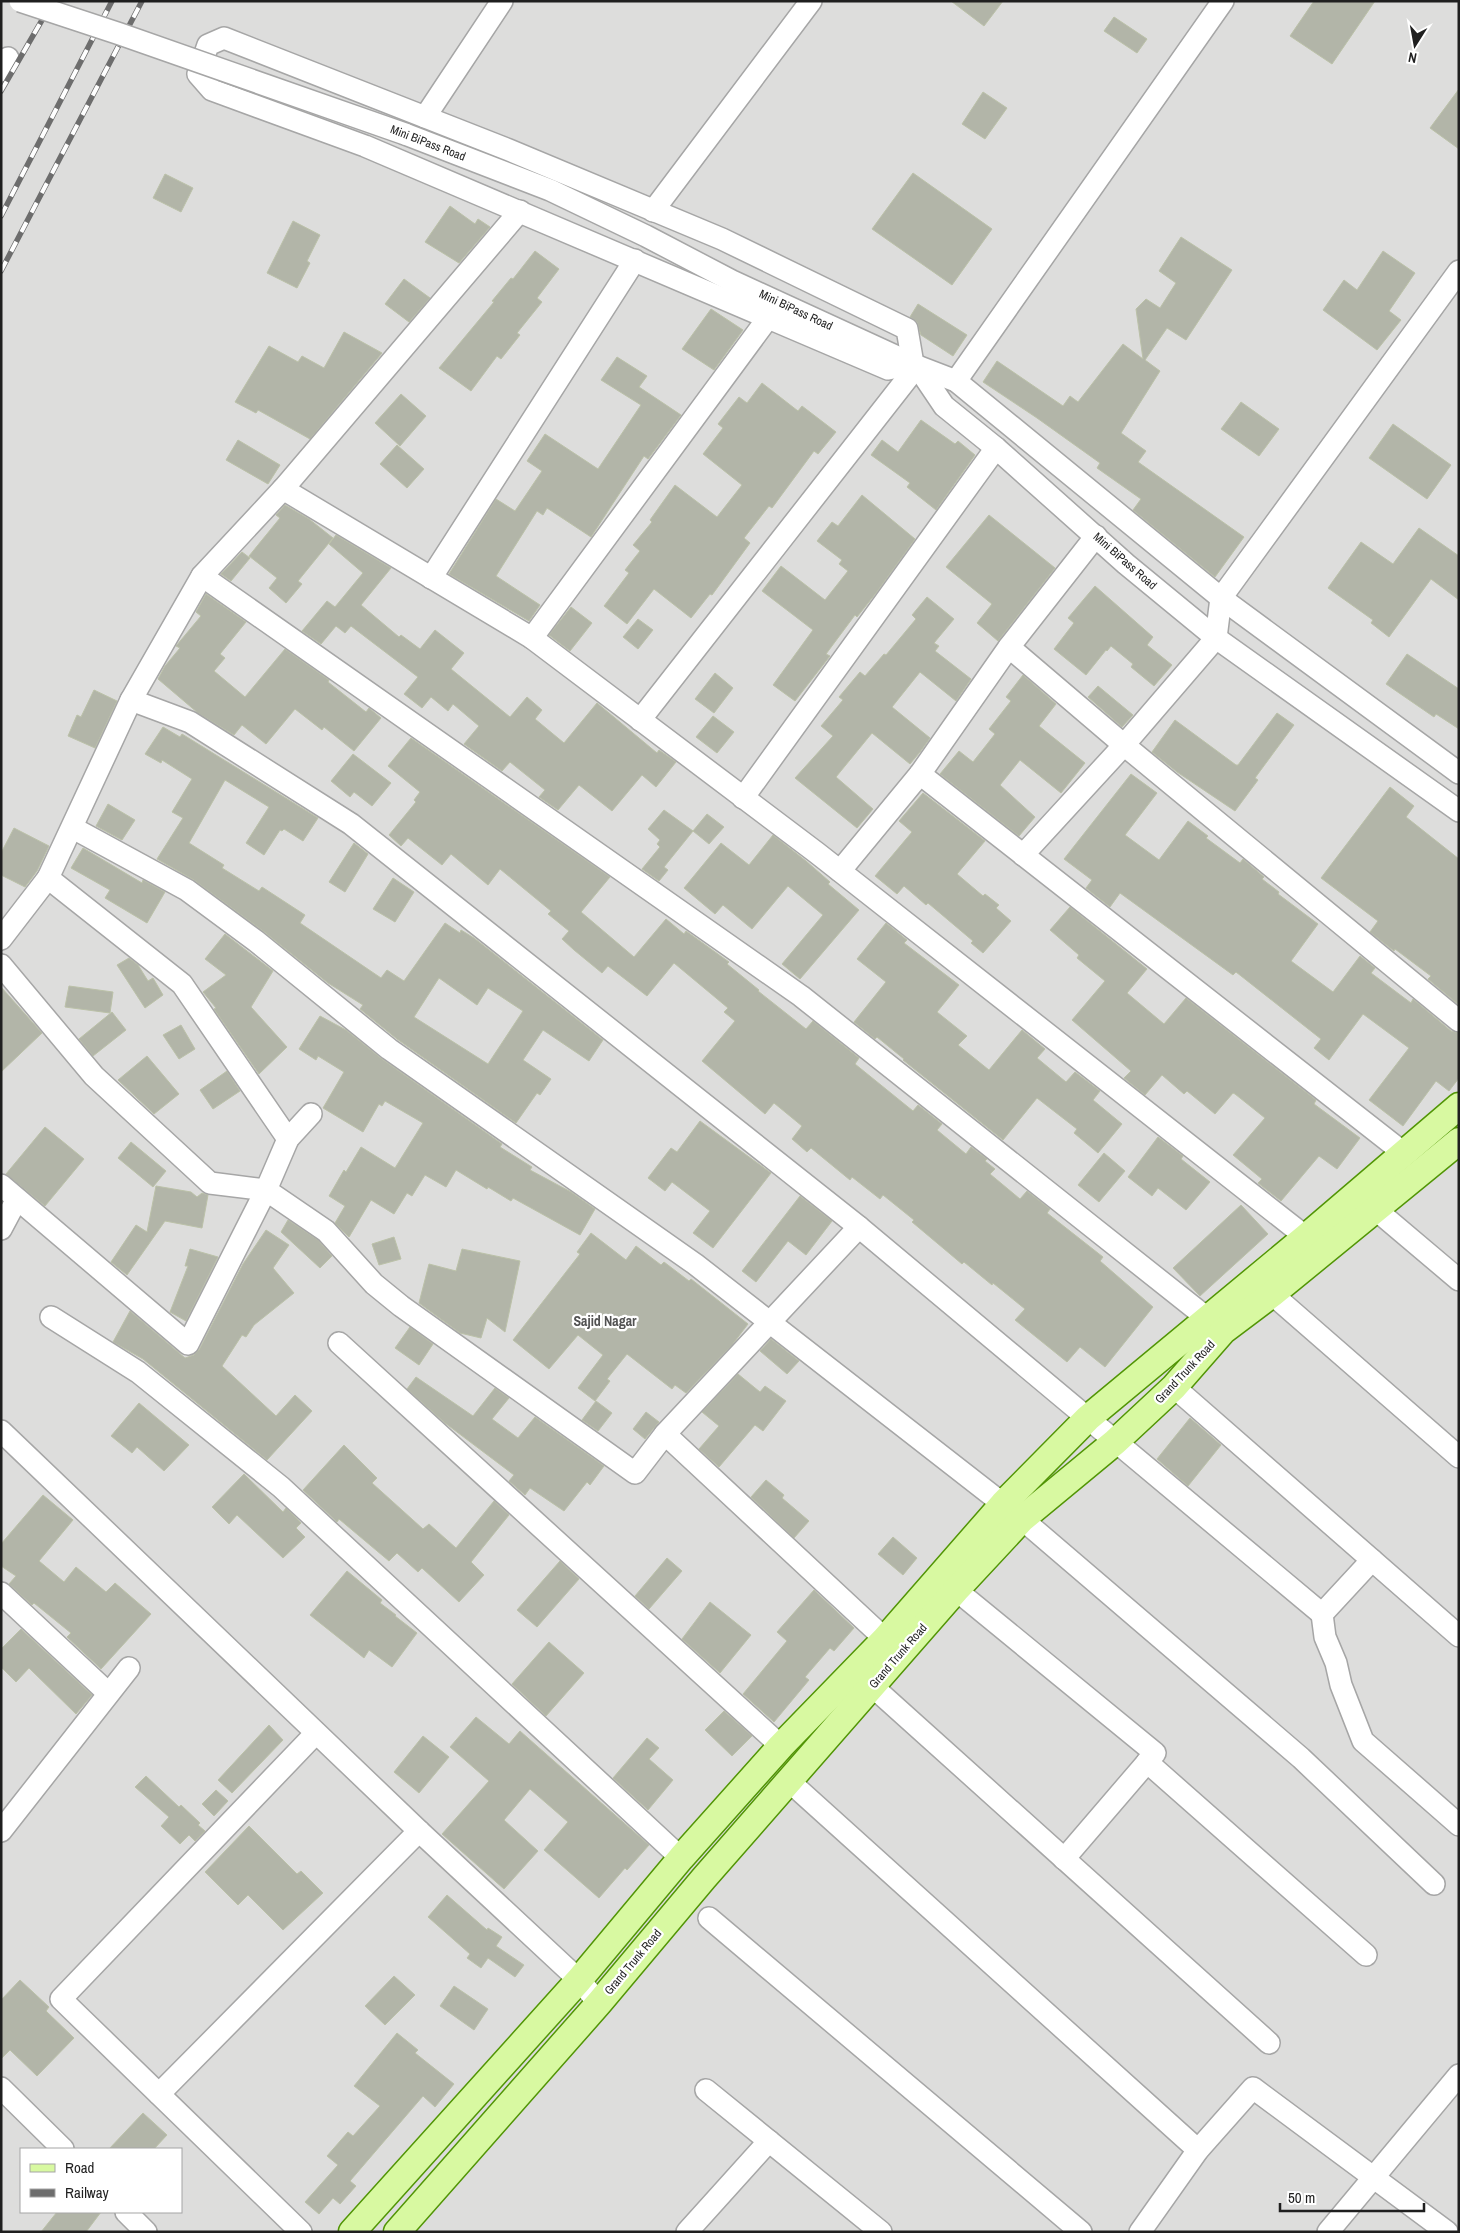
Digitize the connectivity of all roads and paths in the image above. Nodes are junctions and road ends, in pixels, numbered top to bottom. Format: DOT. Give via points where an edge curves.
graph roads {
  1 [pos="20,1"];
  2 [pos="502,1"];
  3 [pos="811,1"];
  4 [pos="1223,1"];
  5 [pos="425,117"];
  6 [pos="520,211"];
  7 [pos="653,211"];
  8 [pos="635,260"];
  9 [pos="1459,272"];
  10 [pos="768,318"];
  11 [pos="915,365"];
  12 [pos="956,382"];
  13 [pos="996,448"];
  14 [pos="283,489"];
  15 [pos="1096,536"];
  16 [pos="202,576"];
  17 [pos="431,578"];
  18 [pos="1221,598"];
  19 [pos="532,638"];
  20 [pos="1216,638"];
  21 [pos="1009,647"];
  22 [pos="131,700"];
  23 [pos="640,720"];
  24 [pos="1124,745"];
  25 [pos="1459,772"];
  26 [pos="920,774"];
  27 [pos="743,798"];
  28 [pos="1459,811"];
  29 [pos="73,828"];
  30 [pos="1022,854"];
  31 [pos="840,872"];
  32 [pos="48,878"];
  33 [pos="1,939"];
  34 [pos="1,965"];
  35 [pos="1459,1021"];
  36 [pos="1459,1106"];
  37 [pos="311,1114"];
  38 [pos="288,1139"];
  39 [pos="1459,1141"];
  40 [pos="1405,1154"];
  41 [pos="266,1190"];
  42 [pos="9,1192"];
  43 [pos="1375,1209"];
  44 [pos="859,1227"];
  45 [pos="1,1229"];
  46 [pos="1306,1237"];
  47 [pos="1459,1280"];
  48 [pos="1272,1294"];
  49 [pos="50,1317"];
  50 [pos="1206,1318"];
  51 [pos="770,1322"];
  52 [pos="339,1343"];
  53 [pos="1174,1387"];
  54 [pos="1088,1418"];
  55 [pos="1,1432"];
  56 [pos="665,1434"];
  57 [pos="1116,1442"];
  58 [pos="1459,1457"];
  59 [pos="1013,1512"];
  60 [pos="1372,1560"];
  61 [pos="956,1590"];
  62 [pos="1,1592"];
  63 [pos="1322,1614"];
  64 [pos="1459,1636"];
  65 [pos="885,1639"];
  66 [pos="129,1668"];
  67 [pos="872,1686"];
  68 [pos="108,1693"];
  69 [pos="316,1733"];
  70 [pos="781,1746"];
  71 [pos="1147,1762"];
  72 [pos="790,1782"];
  73 [pos="1459,1825"];
  74 [pos="2,1828"];
  75 [pos="418,1831"];
  76 [pos="681,1858"];
  77 [pos="1064,1859"];
  78 [pos="1434,1884"];
  79 [pos="709,1918"];
  80 [pos="1366,1955"];
  81 [pos="579,1980"];
  82 [pos="599,2003"];
  83 [pos="1269,2043"];
  84 [pos="1459,2074"];
  85 [pos="1,2088"];
  86 [pos="706,2090"];
  87 [pos="159,2094"];
  88 [pos="769,2141"];
  89 [pos="62,2148"];
  90 [pos="1198,2150"];
  91 [pos="1374,2178"];
  92 [pos="127,2213"];
  93 [pos="146,2232"];
  94 [pos="302,2232"];
  95 [pos="352,2232"];
  96 [pos="397,2232"];
  97 [pos="688,2232"];
  98 [pos="881,2232"];
  99 [pos="1080,2232"];
  100 [pos="1140,2232"];
  101 [pos="1328,2232"];
  102 [pos="1448,2232"];
  1 -- 11 [label="street, Mini BiPass Road, bridge" via="405,134 550,190 732,281"];
  2 -- 5 [label="street"];
  3 -- 7 [label="street"];
  4 -- 12 [label="street"];
  5 -- 6 [label="street" via="224,38 208,45 198,74 212,90 366,146"];
  5 -- 7 [label="street"];
  6 -- 8 [label="street"];
  6 -- 14 [label="street"];
  7 -- 11 [label="street" via="722,240 907,329"];
  8 -- 10 [label="street"];
  8 -- 17 [label="street"];
  9 -- 18 [label="street"];
  10 -- 11 [label="street" via="888,370"];
  10 -- 19 [label="street"];
  11 -- 12 [label="street"];
  11 -- 13 [label="street, Mini BiPass Road" via="944,406"];
  11 -- 23 [label="street"];
  12 -- 18 [label="street"];
  13 -- 15 [label="street, Mini BiPass Road"];
  13 -- 27 [label="street"];
  14 -- 16 [label="street"];
  14 -- 17 [label="street"];
  15 -- 20 [label="street, Mini BiPass Road"];
  15 -- 21 [label="street"];
  16 -- 22 [label="street"];
  16 -- 50 [label="street" via="801,996"];
  17 -- 19 [label="street"];
  18 -- 20 [label="street"];
  18 -- 25 [label="street"];
  19 -- 23 [label="street"];
  20 -- 24 [label="street"];
  20 -- 28 [label="street, Mini BiPass Road"];
  21 -- 24 [label="street"];
  21 -- 26 [label="street"];
  22 -- 29 [label="street"];
  22 -- 44 [label="street" via="190,722 351,824"];
  23 -- 27 [label="street"];
  24 -- 30 [label="street"];
  24 -- 35 [label="street"];
  26 -- 30 [label="street"];
  26 -- 31 [label="street"];
  27 -- 31 [label="street"];
  29 -- 32 [label="street"];
  29 -- 51 [label="street" via="188,890 389,1049 695,1264"];
  30 -- 40 [label="street"];
  31 -- 46 [label="street"];
  32 -- 33 [label="street"];
  32 -- 38 [label="street" via="182,984"];
  34 -- 41 [label="street" via="94,1076 210,1183"];
  36 -- 40 [label="main road"];
  37 -- 38 [label="street"];
  38 -- 41 [label="street"];
  39 -- 43 [label="main road, Grand Trunk Road"];
  40 -- 46 [label="main road"];
  41 -- 42 [label="street" via="188,1344"];
  41 -- 56 [label="street" via="326,1230 374,1284 401,1306 635,1474"];
  42 -- 45 [label="street"];
  43 -- 47 [label="street"];
  43 -- 48 [label="main road, Grand Trunk Road"];
  44 -- 51 [label="street"];
  44 -- 54 [label="street"];
  46 -- 50 [label="main road"];
  48 -- 53 [label="main road, Grand Trunk Road" via="1223,1331"];
  48 -- 58 [label="street"];
  49 -- 76 [label="street" via="138,1372 281,1487"];
  50 -- 54 [label="main road"];
  51 -- 56 [label="street"];
  51 -- 59 [label="street"];
  52 -- 70 [label="street"];
  53 -- 57 [label="main road, Grand Trunk Road"];
  53 -- 60 [label="street"];
  54 -- 57 [label="street"];
  54 -- 59 [label="main road"];
  55 -- 69 [label="street"];
  56 -- 65 [label="street"];
  57 -- 59 [label="main road, Grand Trunk Road"];
  57 -- 63 [label="street"];
  59 -- 61 [label="main road, Grand Trunk Road"];
  59 -- 65 [label="main road"];
  59 -- 78 [label="street" via="1301,1758"];
  60 -- 63 [label="street"];
  60 -- 64 [label="street"];
  61 -- 67 [label="main road, Grand Trunk Road"];
  61 -- 71 [label="street" via="1155,1753"];
  62 -- 68 [label="street"];
  63 -- 73 [label="street" via="1325,1637 1363,1741"];
  65 -- 70 [label="main road"];
  66 -- 68 [label="street"];
  67 -- 72 [label="main road, Grand Trunk Road"];
  67 -- 77 [label="street"];
  68 -- 74 [label="street"];
  69 -- 75 [label="street"];
  69 -- 87 [label="street" via="61,1999"];
  70 -- 76 [label="main road"];
  71 -- 77 [label="street"];
  71 -- 80 [label="street"];
  72 -- 82 [label="main road, Grand Trunk Road"];
  72 -- 90 [label="street"];
  75 -- 81 [label="street"];
  75 -- 87 [label="street"];
  76 -- 81 [label="main road"];
  77 -- 83 [label="street"];
  79 -- 99 [label="street"];
  81 -- 82 [label="street"];
  81 -- 95 [label="main road"];
  82 -- 96 [label="main road, Grand Trunk Road"];
  84 -- 91 [label="street"];
  85 -- 89 [label="street"];
  86 -- 88 [label="street"];
  87 -- 94 [label="street"];
  88 -- 97 [label="street"];
  88 -- 98 [label="street"];
  90 -- 91 [label="street" via="1253,2088"];
  90 -- 100 [label="street"];
  91 -- 101 [label="street"];
  91 -- 102 [label="street"];
  92 -- 93 [label="street"];
}
